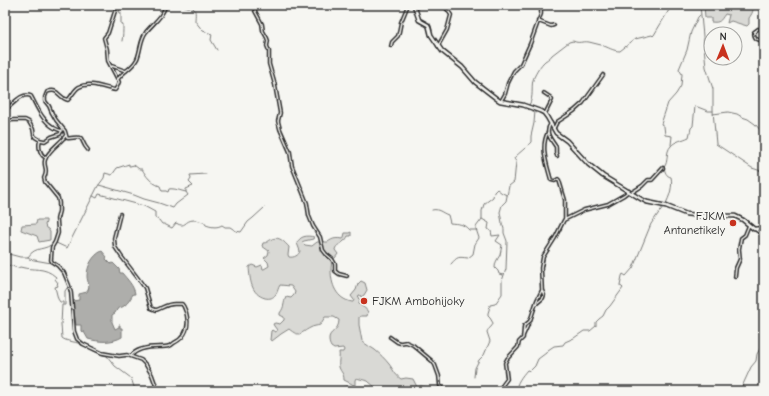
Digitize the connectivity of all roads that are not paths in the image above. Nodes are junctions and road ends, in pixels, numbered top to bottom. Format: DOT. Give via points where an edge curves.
graph roads {
  1 [pos="118,5"];
  2 [pos="166,5"];
  3 [pos="255,5"];
  4 [pos="259,5"];
  5 [pos="408,5"];
  6 [pos="414,5"];
  7 [pos="444,5"];
  8 [pos="543,5"];
  9 [pos="762,5"];
  10 [pos="255,8"];
  11 [pos="764,8"];
  12 [pos="538,21"];
  13 [pos="554,25"];
  14 [pos="758,29"];
  15 [pos="764,41"];
  16 [pos="391,46"];
  17 [pos="438,46"];
  18 [pos="111,65"];
  19 [pos="126,71"];
  20 [pos="603,75"];
  21 [pos="118,79"];
  22 [pos="544,93"];
  23 [pos="500,101"];
  24 [pos="5,110"];
  25 [pos="544,114"];
  26 [pos="5,121"];
  27 [pos="551,123"];
  28 [pos="554,128"];
  29 [pos="63,130"];
  30 [pos="548,132"];
  31 [pos="66,135"];
  32 [pos="40,140"];
  33 [pos="88,150"];
  34 [pos="558,156"];
  35 [pos="46,158"];
  36 [pos="663,168"];
  37 [pos="630,192"];
  38 [pos="120,214"];
  39 [pos="565,219"];
  40 [pos="749,224"];
  41 [pos="754,228"];
  42 [pos="764,228"];
  43 [pos="764,236"];
  44 [pos="347,276"];
  45 [pos="735,277"];
  46 [pos="542,290"];
  47 [pos="536,304"];
  48 [pos="390,336"];
  49 [pos="131,356"];
  50 [pos="156,391"];
  51 [pos="327,391"];
  52 [pos="362,391"];
  53 [pos="444,391"];
  54 [pos="498,391"];
  1 -- 18 [label="street" via="104,38"];
  2 -- 19 [label="street" via="160,18 146,32 137,58"];
  3 -- 10 [label="street"];
  4 -- 10 [label="street"];
  5 -- 16 [label="street" via="400,22 397,37"];
  6 -- 17 [label="street" via="420,20 428,25"];
  7 -- 17 [label="street" via="451,16"];
  8 -- 12 [label="street"];
  9 -- 11 [label="street"];
  10 -- 44 [label="street" via="268,41 269,64 280,113 280,129 307,203 309,216 320,237 323,250 335,264 335,270"];
  12 -- 13 [label="street"];
  12 -- 23 [label="street" via="521,64 514,72"];
  14 -- 15 [label="street" via="754,32 755,38"];
  17 -- 23 [label="street" via="475,82"];
  18 -- 19 [label="street"];
  18 -- 21 [label="street"];
  19 -- 21 [label="street"];
  20 -- 28 [label="street" via="583,103 557,122"];
  21 -- 29 [label="street" via="115,90 85,85 68,100 56,91 47,92 45,101"];
  22 -- 25 [label="street" via="552,100"];
  23 -- 25 [label="street" via="519,104"];
  24 -- 29 [label="street" via="20,98 29,95 45,120 53,127"];
  25 -- 27 [label="street"];
  26 -- 32 [label="street" via="29,122 35,137"];
  27 -- 28 [label="street"];
  27 -- 30 [label="street"];
  28 -- 37 [label="street" via="556,133 600,174"];
  29 -- 31 [label="street" via="66,131"];
  29 -- 32 [label="street" via="60,134"];
  30 -- 34 [label="street"];
  30 -- 39 [label="street" via="545,159 551,180 559,180 565,200"];
  31 -- 33 [label="street" via="68,139 81,138"];
  31 -- 35 [label="street"];
  32 -- 35 [label="street" via="41,153"];
  35 -- 49 [label="street" via="45,182 59,203 58,233 52,247 51,260 64,273 69,285 77,339 102,353"];
  36 -- 37 [label="street" via="652,180"];
  37 -- 39 [label="street" via="608,204 584,210"];
  37 -- 40 [label="street" via="647,202 664,205 686,214 736,216"];
  38 -- 49 [label="street" via="114,238 115,247 145,288 151,308 156,310 165,305 180,304 186,310 187,318 186,331 182,338 168,347 149,348 135,352"];
  39 -- 46 [label="street" via="543,257"];
  40 -- 41 [label="street"];
  40 -- 45 [label="street" via="746,235 741,240 740,259"];
  41 -- 42 [label="street"];
  41 -- 43 [label="street"];
  46 -- 47 [label="street"];
  46 -- 47 [label="street" via="543,298"];
  47 -- 54 [label="street" via="528,324 524,326 522,338 507,359 507,379"];
  48 -- 53 [label="street" via="397,342 413,345 432,361"];
  49 -- 50 [label="street" via="146,365 154,380"];
  51 -- 52 [label="street" via="353,387"];
}
